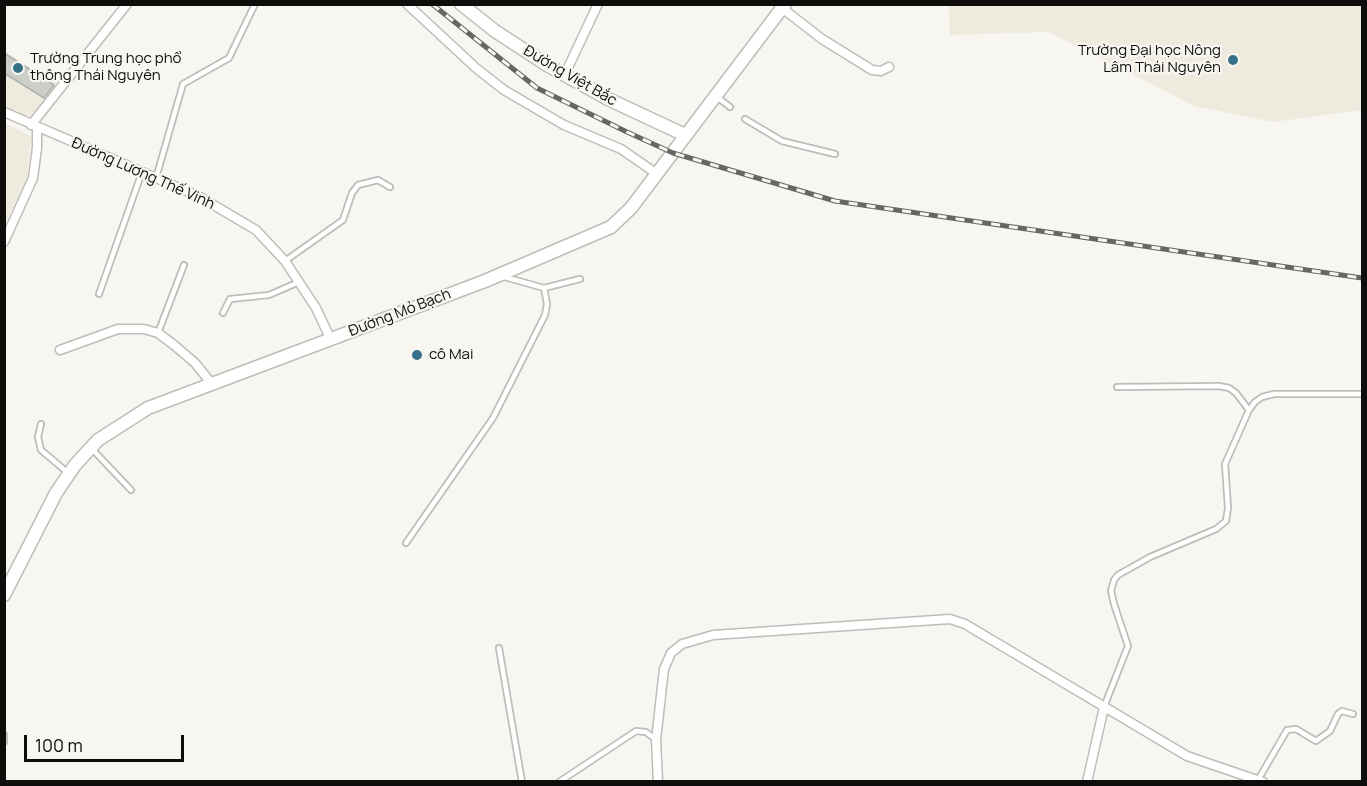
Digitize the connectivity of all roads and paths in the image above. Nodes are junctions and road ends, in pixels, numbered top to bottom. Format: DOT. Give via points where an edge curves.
graph roads {
  1 [pos="127,4"];
  2 [pos="255,4"];
  3 [pos="407,4"];
  4 [pos="461,4"];
  5 [pos="598,4"];
  6 [pos="784,6"];
  7 [pos="889,67"];
  8 [pos="565,74"];
  9 [pos="715,96"];
  10 [pos="730,107"];
  11 [pos="4,112"];
  12 [pos="745,119"];
  13 [pos="34,126"];
  14 [pos="685,135"];
  15 [pos="835,154"];
  16 [pos="142,172"];
  17 [pos="657,174"];
  18 [pos="156,178"];
  19 [pos="390,187"];
  20 [pos="4,242"];
  21 [pos="285,261"];
  22 [pos="184,265"];
  23 [pos="498,276"];
  24 [pos="580,279"];
  25 [pos="299,282"];
  26 [pos="544,288"];
  27 [pos="99,294"];
  28 [pos="223,313"];
  29 [pos="158,333"];
  30 [pos="332,340"];
  31 [pos="60,350"];
  32 [pos="212,384"];
  33 [pos="1117,387"];
  34 [pos="1362,394"];
  35 [pos="1249,410"];
  36 [pos="41,424"];
  37 [pos="91,448"];
  38 [pos="69,474"];
  39 [pos="131,490"];
  40 [pos="406,543"];
  41 [pos="4,594"];
  42 [pos="499,648"];
  43 [pos="1104,706"];
  44 [pos="1353,714"];
  45 [pos="4,735"];
  46 [pos="656,740"];
  47 [pos="4,742"];
  48 [pos="1261,781"];
  49 [pos="522,782"];
  50 [pos="559,782"];
  51 [pos="657,782"];
  52 [pos="1087,782"];
  1 -- 13 [label="street"];
  2 -- 18 [label="lane" via="229,58 183,84"];
  3 -- 17 [label="street" via="504,90 564,125 621,149"];
  4 -- 8 [label="street, Đường Việt Bắc" via="495,31"];
  5 -- 8 [label="street"];
  6 -- 7 [label="street" via="822,39 872,70"];
  6 -- 9 [label="street, Đường Mỏ Bạch"];
  8 -- 14 [label="street, Đường Việt Bắc"];
  9 -- 10 [label="lane"];
  9 -- 14 [label="street, Đường Mỏ Bạch"];
  11 -- 13 [label="street, Đường Lương Thế Vinh"];
  12 -- 15 [label="lane" via="782,141"];
  13 -- 16 [label="street, Đường Lương Thế Vinh"];
  13 -- 20 [label="street" via="37,148 33,178"];
  14 -- 17 [label="street, Đường Mỏ Bạch"];
  16 -- 18 [label="street, Đường Lương Thế Vinh"];
  16 -- 27 [label="lane"];
  17 -- 23 [label="street, Đường Mỏ Bạch" via="611,227"];
  18 -- 21 [label="street, Đường Lương Thế Vinh" via="228,211 256,230"];
  19 -- 21 [label="lane" via="378,180 357,185 343,220"];
  21 -- 25 [label="street, Đường Lương Thế Vinh"];
  22 -- 29 [label="lane"];
  23 -- 26 [label="lane"];
  23 -- 30 [label="street, Đường Mỏ Bạch"];
  24 -- 26 [label="lane"];
  25 -- 28 [label="lane" via="278,293 231,299"];
  25 -- 30 [label="street, Đường Lương Thế Vinh"];
  26 -- 40 [label="lane" via="545,315 493,418"];
  29 -- 31 [label="street" via="118,329"];
  29 -- 32 [label="street" via="195,363"];
  30 -- 32 [label="street, Đường Mỏ Bạch"];
  32 -- 37 [label="street, Đường Mỏ Bạch" via="148,408"];
  33 -- 35 [label="lane" via="1219,386 1236,393"];
  34 -- 35 [label="lane" via="1274,394 1262,397"];
  35 -- 43 [label="lane" via="1225,464 1226,521 1150,557 1114,580 1114,604 1128,646"];
  36 -- 38 [label="lane" via="41,450"];
  37 -- 38 [label="street, Đường Mỏ Bạch"];
  37 -- 39 [label="lane"];
  38 -- 41 [label="street, Đường Mỏ Bạch"];
  42 -- 49 [label="lane"];
  43 -- 46 [label="street" via="951,618 713,635 682,644 671,653 664,669"];
  43 -- 48 [label="street" via="1187,756"];
  43 -- 52 [label="street"];
  44 -- 48 [label="lane" via="1342,711 1330,730 1316,741 1296,729 1287,730"];
  45 -- 47 [label="lane"];
  46 -- 50 [label="lane" via="646,732 625,735"];
  46 -- 51 [label="street"];
}
